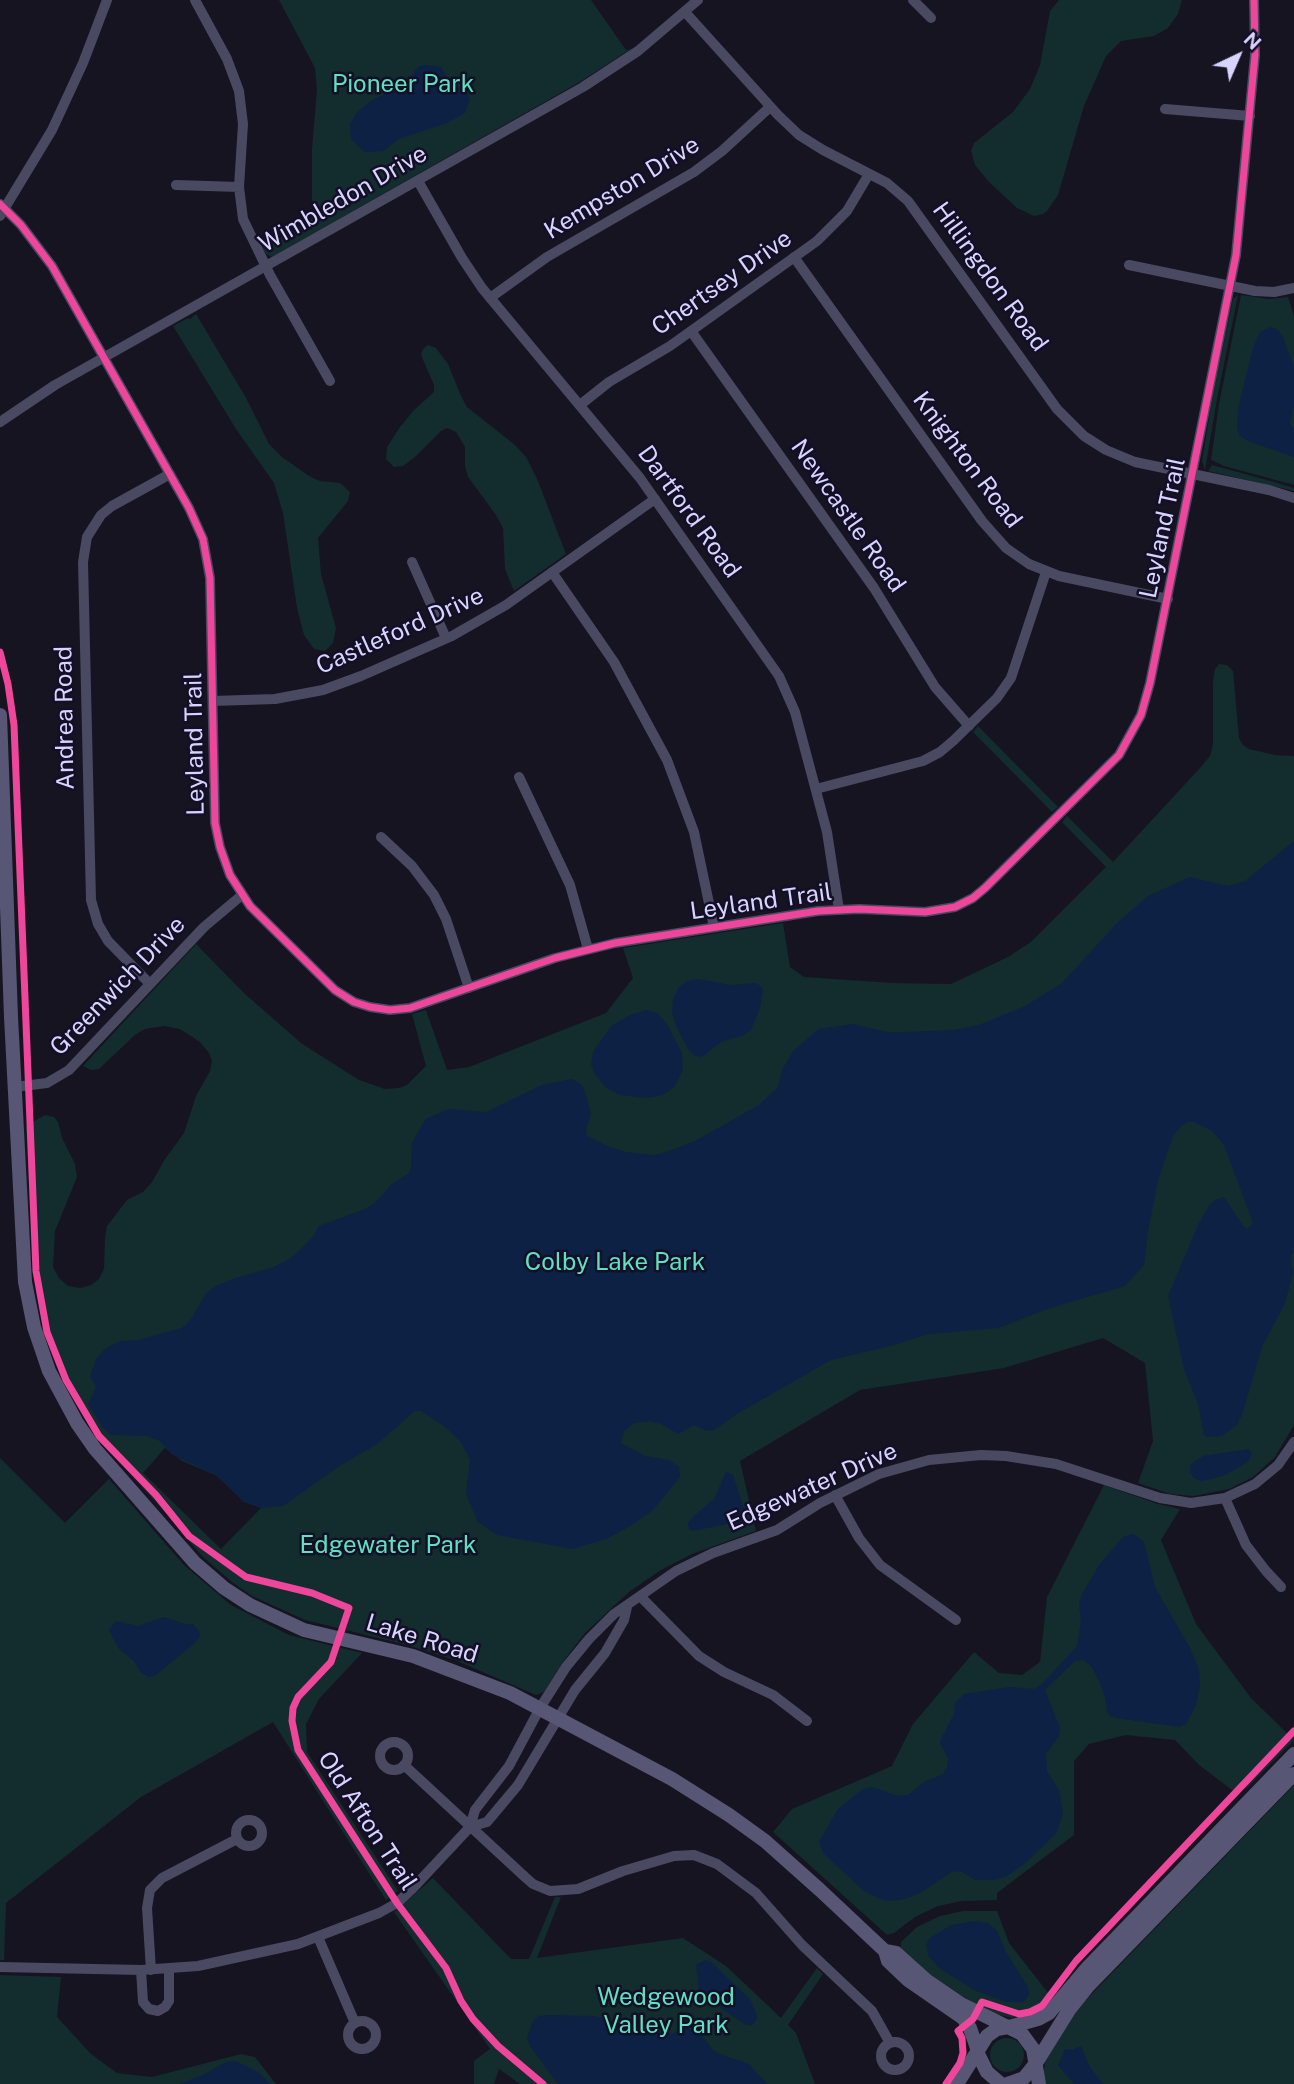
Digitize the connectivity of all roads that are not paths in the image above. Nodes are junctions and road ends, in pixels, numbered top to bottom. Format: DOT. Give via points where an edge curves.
graph roads {
  1 [pos="107,0"];
  2 [pos="195,0"];
  3 [pos="698,0"];
  4 [pos="914,0"];
  5 [pos="1254,0"];
  6 [pos="685,12"];
  7 [pos="931,18"];
  8 [pos="770,107"];
  9 [pos="1166,109"];
  10 [pos="1250,116"];
  11 [pos="869,174"];
  12 [pos="418,181"];
  13 [pos="176,185"];
  14 [pos="239,187"];
  15 [pos="2,209"];
  16 [pos="794,257"];
  17 [pos="1129,265"];
  18 [pos="266,267"];
  19 [pos="1230,286"];
  20 [pos="1294,288"];
  21 [pos="490,298"];
  22 [pos="691,331"];
  23 [pos="104,358"];
  24 [pos="330,381"];
  25 [pos="580,405"];
  26 [pos="0,422"];
  27 [pos="170,474"];
  28 [pos="1194,475"];
  29 [pos="1294,498"];
  30 [pos="655,499"];
  31 [pos="412,562"];
  32 [pos="552,572"];
  33 [pos="1046,572"];
  34 [pos="1168,599"];
  35 [pos="446,638"];
  36 [pos="213,701"];
  37 [pos="0,715"];
  38 [pos="969,726"];
  39 [pos="519,777"];
  40 [pos="816,789"];
  41 [pos="2,824"];
  42 [pos="381,837"];
  43 [pos="242,895"];
  44 [pos="839,910"];
  45 [pos="714,927"];
  46 [pos="588,949"];
  47 [pos="150,984"];
  48 [pos="469,988"];
  49 [pos="15,1087"];
  50 [pos="1294,1442"];
  51 [pos="835,1495"];
  52 [pos="1225,1498"];
  53 [pos="1281,1587"];
  54 [pos="640,1596"];
  55 [pos="627,1607"];
  56 [pos="956,1620"];
  57 [pos="540,1707"];
  58 [pos="558,1718"];
  59 [pos="807,1721"];
  60 [pos="1294,1754"];
  61 [pos="404,1765"];
  62 [pos="1294,1774"];
  63 [pos="470,1827"];
  64 [pos="237,1839"];
  65 [pos="318,1937"];
  66 [pos="885,1951"];
  67 [pos="0,1967"];
  68 [pos="169,1969"];
  69 [pos="146,1970"];
  70 [pos="355,2023"];
  71 [pos="1008,2027"];
  72 [pos="890,2043"];
  73 [pos="977,2052"];
  74 [pos="1036,2063"];
  75 [pos="957,2084"];
  76 [pos="1001,2084"];
  77 [pos="1007,2084"];
  78 [pos="1039,2084"];
  1 -- 15 [label="street" via="52,130"];
  2 -- 14 [label="street" via="239,91 243,124"];
  3 -- 6 [label="street, Wimbledon Drive"];
  4 -- 7 [label="street"];
  5 -- 10 [label="street, Leyland Trail"];
  6 -- 8 [label="street, Hillingdon Road"];
  6 -- 12 [label="street, Wimbledon Drive" via="614,67"];
  8 -- 11 [label="street, Hillingdon Road" via="807,141"];
  8 -- 21 [label="street, Kempston Drive" via="694,172 541,261"];
  9 -- 10 [label="street"];
  10 -- 19 [label="street, Leyland Trail"];
  11 -- 16 [label="street, Chertsey Drive" via="842,217"];
  11 -- 28 [label="street, Hillingdon Road" via="894,188 914,208 1073,426 1116,455"];
  12 -- 18 [label="street, Wimbledon Drive"];
  12 -- 21 [label="street, Dartford Road"];
  13 -- 14 [label="street"];
  14 -- 18 [label="street" via="243,219"];
  15 -- 23 [label="street, Leyland Trail" via="22,225 52,266"];
  16 -- 22 [label="street, Chertsey Drive"];
  16 -- 33 [label="street, Knighton Road" via="992,533 1015,554"];
  17 -- 19 [label="street"];
  18 -- 23 [label="street, Wimbledon Drive"];
  18 -- 24 [label="street"];
  19 -- 20 [label="street" via="1269,292"];
  19 -- 28 [label="street, Leyland Trail"];
  21 -- 25 [label="street, Dartford Road"];
  22 -- 25 [label="street, Chertsey Drive"];
  22 -- 38 [label="street, Newcastle Road" via="874,588 935,687"];
  23 -- 26 [label="street, Wimbledon Drive"];
  23 -- 27 [label="street, Leyland Trail"];
  25 -- 30 [label="street, Dartford Road"];
  27 -- 36 [label="street, Leyland Trail" via="206,549 211,578"];
  27 -- 47 [label="street, Andrea Road" via="101,515 88,537 84,557 91,900 108,942"];
  28 -- 29 [label="street, Hillingdon Road"];
  28 -- 34 [label="street, Leyland Trail"];
  30 -- 32 [label="street, Castleford Drive"];
  30 -- 40 [label="street, Dartford Road" via="779,676 795,712"];
  31 -- 35 [label="street"];
  32 -- 35 [label="street, Castleford Drive" via="490,615"];
  32 -- 45 [label="street" via="614,662 667,760 694,832"];
  33 -- 34 [label="street, Knighton Road"];
  33 -- 38 [label="street" via="1013,673 997,698"];
  34 -- 44 [label="street, Leyland Trail" via="1145,704 1129,740 1107,768 985,888 962,904 939,911"];
  35 -- 36 [label="street, Castleford Drive" via="317,691 275,699"];
  36 -- 43 [label="street, Leyland Trail" via="217,835"];
  37 -- 41 [label="street, Lake Road"];
  38 -- 40 [label="street" via="930,758"];
  39 -- 46 [label="street" via="567,878"];
  40 -- 44 [label="street, Dartford Road" via="832,854"];
  41 -- 49 [label="street, Lake Road"];
  42 -- 48 [label="street" via="434,895"];
  43 -- 47 [label="street, Greenwich Drive" via="213,918"];
  43 -- 48 [label="street, Leyland Trail" via="329,985 358,1003 407,1009"];
  44 -- 45 [label="street, Leyland Trail"];
  45 -- 46 [label="street, Leyland Trail"];
  46 -- 48 [label="street, Leyland Trail"];
  47 -- 49 [label="street, Greenwich Drive" via="65,1073 43,1084"];
  49 -- 57 [label="street, Lake Road" via="31,1316 57,1386 77,1423 108,1464 195,1563 250,1605 304,1630 430,1661"];
  50 -- 52 [label="street, Edgewater Drive" via="1267,1476"];
  51 -- 52 [label="street, Edgewater Drive" via="903,1466 981,1455 1056,1464 1175,1502"];
  51 -- 54 [label="street, Edgewater Drive" via="777,1530 694,1562"];
  51 -- 56 [label="street" via="880,1565"];
  52 -- 53 [label="street" via="1245,1545"];
  54 -- 55 [label="street, Edgewater Drive"];
  54 -- 59 [label="street" via="699,1656 773,1695"];
  55 -- 57 [label="street, Edgewater Drive" via="589,1639"];
  55 -- 58 [label="street, Edgewater Drive" via="605,1653"];
  57 -- 58 [label="street, Lake Road"];
  57 -- 63 [label="street, Edgewater Drive" via="509,1766 475,1810"];
  58 -- 63 [label="street, Edgewater Drive" via="507,1800 487,1822"];
  58 -- 66 [label="street, Lake Road" via="729,1815 782,1855"];
  60 -- 71 [label="street" via="1047,2014"];
  61 -- 63 [label="street"];
  62 -- 74 [label="street" via="1086,1989"];
  63 -- 65 [label="street" via="397,1903"];
  63 -- 72 [label="street" via="533,1884 550,1891 578,1889 674,1856 694,1855 717,1864 756,1893 802,1945 872,2011"];
  64 -- 69 [label="street" via="153,1887 147,1908"];
  65 -- 68 [label="street" via="224,1961"];
  65 -- 70 [label="street"];
  66 -- 71 [label="street, Lake Road" via="896,1953 961,2004"];
  66 -- 73 [label="street, Lake Road" via="888,1961 908,1980 965,2021"];
  67 -- 69 [label="street"];
  68 -- 69 [label="street"];
  68 -- 69 [label="street" via="169,2001 158,2011 144,2002"];
  71 -- 73 [label="street" via="990,2034"];
  71 -- 74 [label="street" via="1028,2039"];
  73 -- 75 [label="street"];
  73 -- 76 [label="street, Lake Road" via="987,2072"];
  74 -- 77 [label="street" via="1024,2078"];
  74 -- 78 [label="street"];
}
